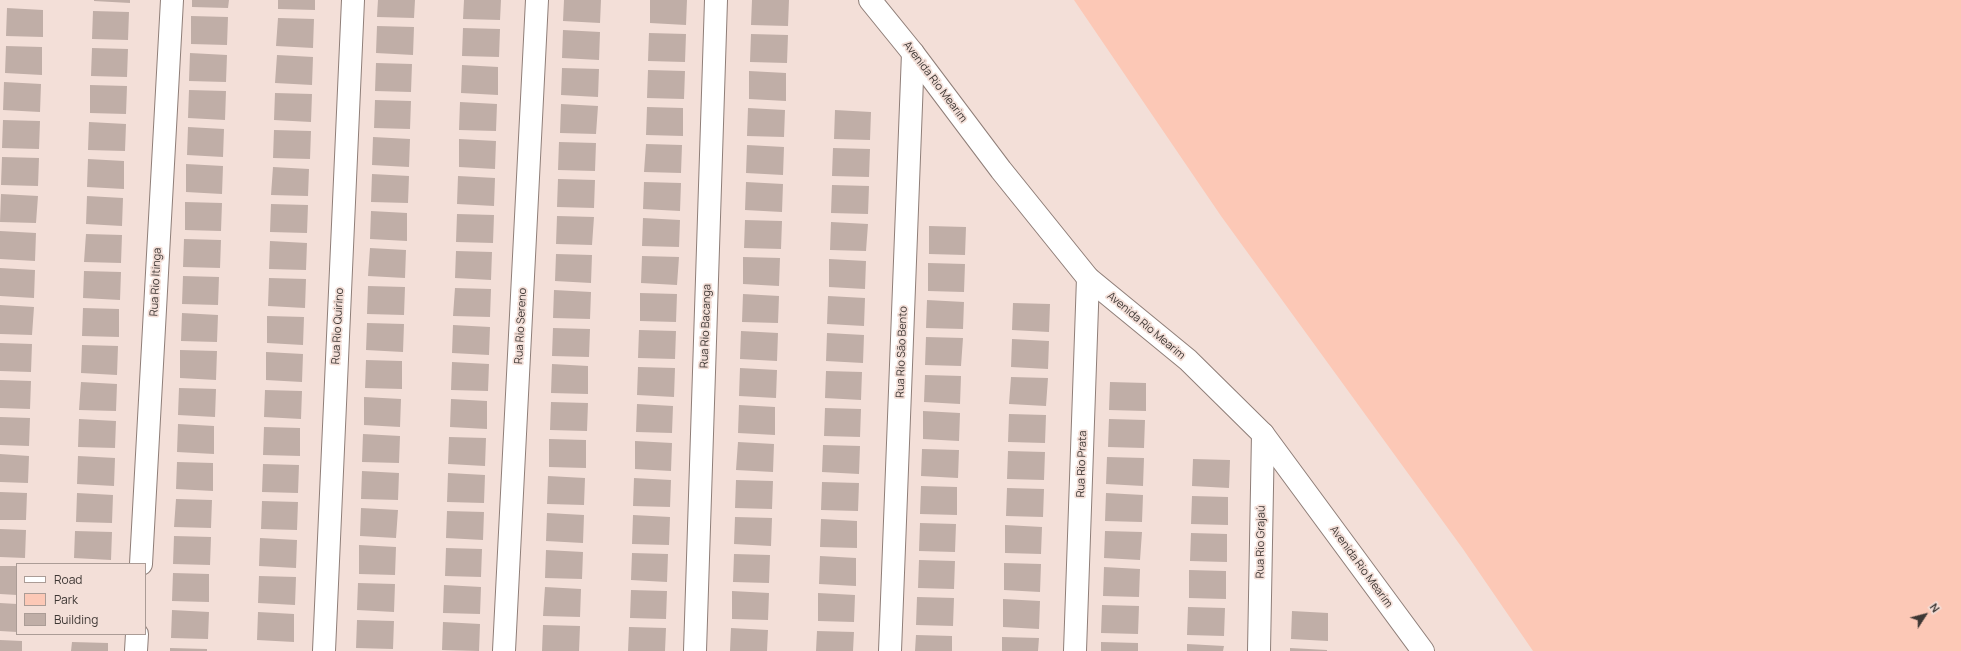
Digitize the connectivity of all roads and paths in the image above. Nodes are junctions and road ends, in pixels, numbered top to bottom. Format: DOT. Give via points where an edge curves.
graph roads {
  1 [pos="172,0"];
  2 [pos="353,0"];
  3 [pos="537,0"];
  4 [pos="716,0"];
  5 [pos="870,0"];
  6 [pos="913,53"];
  7 [pos="1088,278"];
  8 [pos="1264,434"];
  9 [pos="141,563"];
  10 [pos="137,635"];
  11 [pos="136,651"];
  12 [pos="324,651"];
  13 [pos="504,651"];
  14 [pos="695,651"];
  15 [pos="890,651"];
  16 [pos="1075,651"];
  17 [pos="1259,651"];
  18 [pos="1423,651"];
  1 -- 9 [label="street, Rua Rio Itinga"];
  2 -- 12 [label="street, Rua Rio Quirino"];
  3 -- 13 [label="street, Rua Rio Sereno"];
  4 -- 14 [label="street, Rua Rio Bacanga"];
  5 -- 6 [label="street, Avenida Rio Mearim"];
  6 -- 7 [label="street, Avenida Rio Mearim" via="1001,170"];
  6 -- 15 [label="street, Rua Rio São Bento"];
  7 -- 8 [label="street, Avenida Rio Mearim" via="1188,360"];
  7 -- 16 [label="street, Rua Rio Prata"];
  8 -- 17 [label="street, Rua Rio Grajaú"];
  8 -- 18 [label="street, Avenida Rio Mearim"];
  10 -- 11 [label="street"];
}
